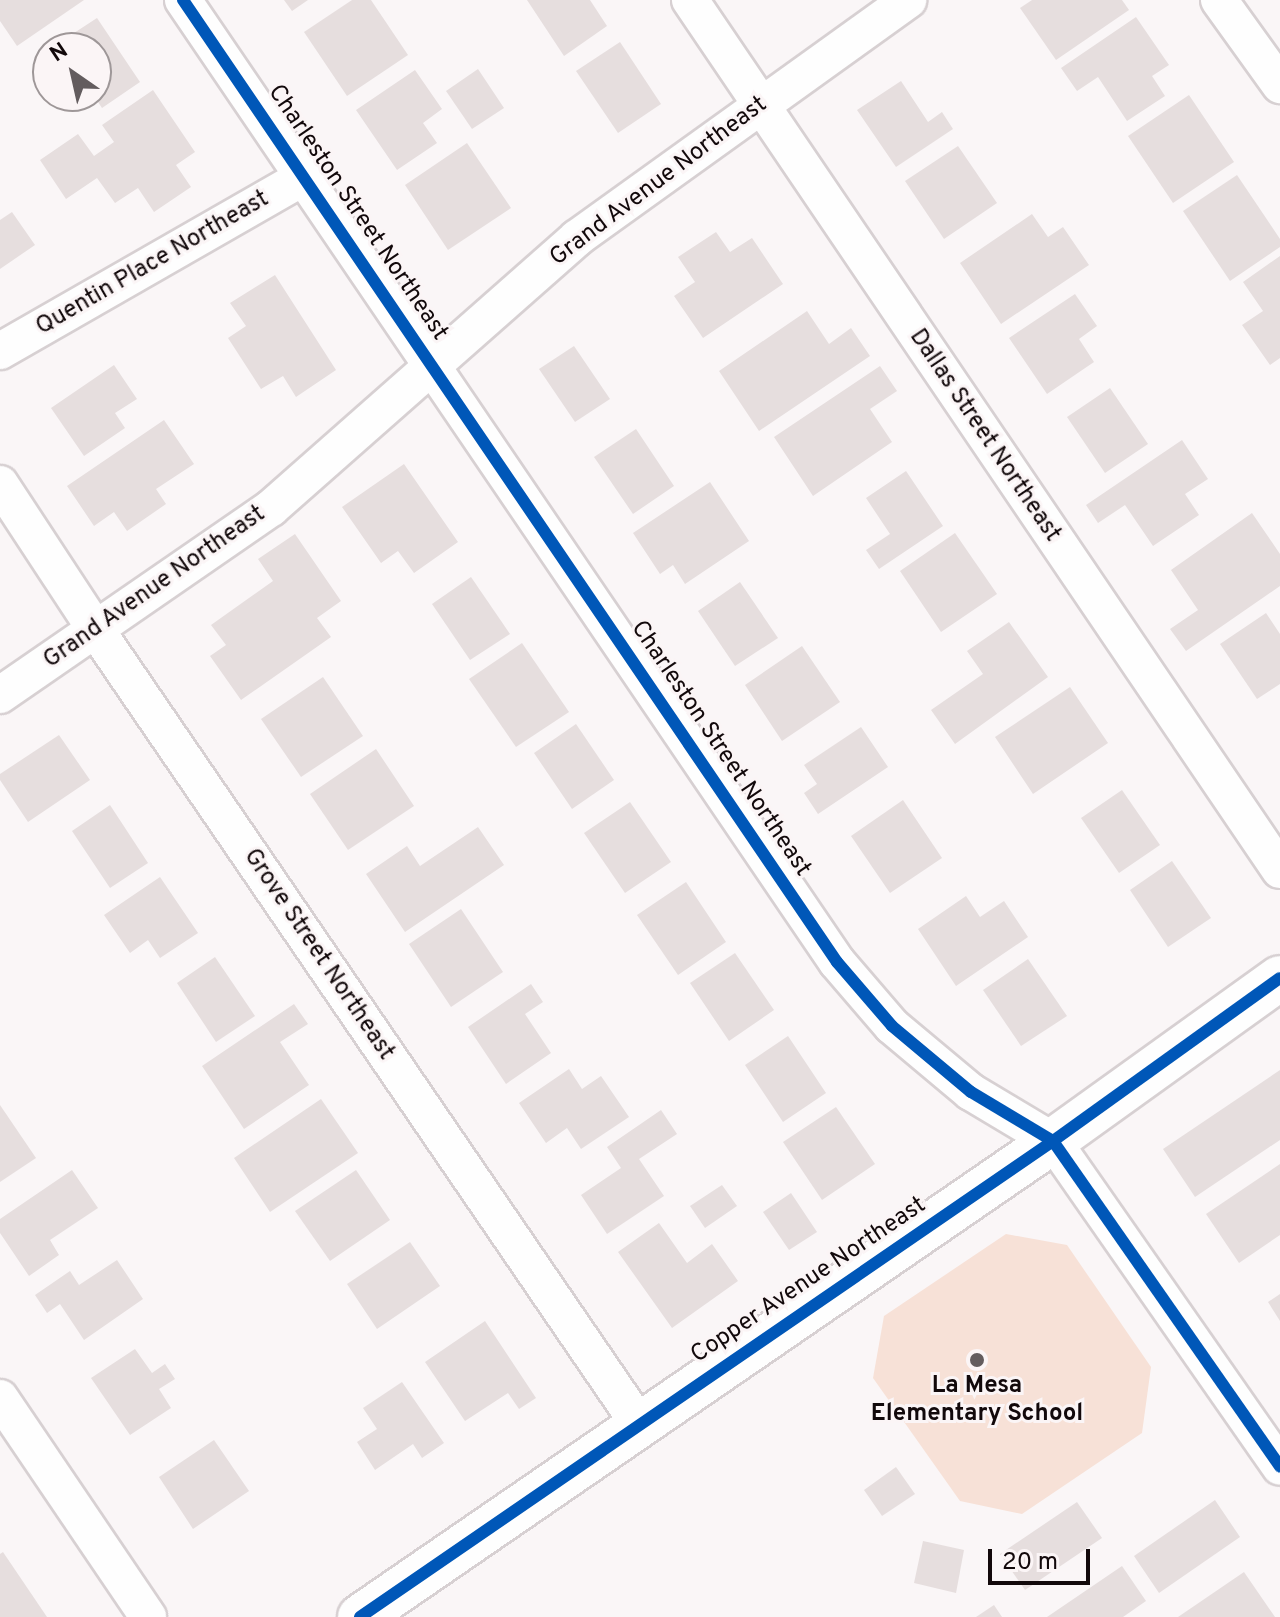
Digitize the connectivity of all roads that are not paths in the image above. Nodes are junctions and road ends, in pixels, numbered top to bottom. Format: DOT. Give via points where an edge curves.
graph roads {
  1 [pos="183,0"];
  2 [pos="690,0"];
  3 [pos="908,0"];
  4 [pos="1219,0"];
  5 [pos="1280,85"];
  6 [pos="761,104"];
  7 [pos="305,176"];
  8 [pos="0,351"];
  9 [pos="435,366"];
  10 [pos="0,484"];
  11 [pos="96,630"];
  12 [pos="0,695"];
  13 [pos="1280,870"];
  14 [pos="1280,978"];
  15 [pos="1053,1141"];
  16 [pos="0,1398"];
  17 [pos="639,1424"];
  18 [pos="1280,1467"];
  19 [pos="148,1617"];
  20 [pos="360,1617"];
  1 -- 7 [label="street, Charleston Street Northeast"];
  2 -- 6 [label="street, Dallas Street Northeast"];
  3 -- 6 [label="street, Grand Avenue Northeast"];
  4 -- 5 [label="street"];
  6 -- 9 [label="street, Grand Avenue Northeast" via="577,238"];
  6 -- 13 [label="street, Dallas Street Northeast"];
  7 -- 8 [label="street, Quentin Place Northeast"];
  7 -- 9 [label="street, Charleston Street Northeast"];
  9 -- 11 [label="street, Grand Avenue Northeast" via="271,508"];
  9 -- 15 [label="street, Charleston Street Northeast" via="837,962 892,1026 948,1073"];
  10 -- 11 [label="street, Grove Street Northeast"];
  11 -- 12 [label="street, Grand Avenue Northeast"];
  11 -- 17 [label="street, Grove Street Northeast"];
  14 -- 15 [label="street, Copper Avenue Northeast"];
  15 -- 17 [label="street, Copper Avenue Northeast"];
  15 -- 18 [label="street, Charleston Street Northeast"];
  16 -- 19 [label="street"];
  17 -- 20 [label="street, Copper Avenue Northeast"];
}
